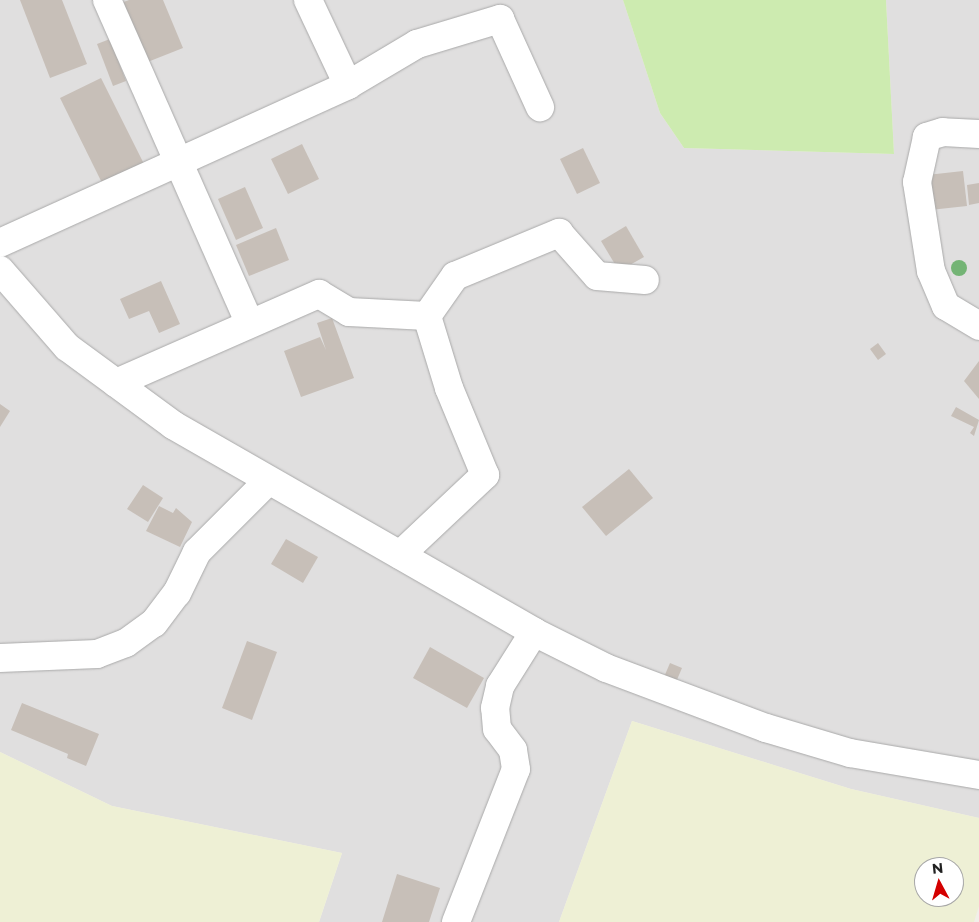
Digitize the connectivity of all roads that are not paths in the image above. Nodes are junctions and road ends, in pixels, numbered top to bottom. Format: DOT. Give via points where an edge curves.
graph roads {
  1 [pos="107,0"];
  2 [pos="308,0"];
  3 [pos="348,85"];
  4 [pos="540,108"];
  5 [pos="979,134"];
  6 [pos="178,164"];
  7 [pos="0,243"];
  8 [pos="0,270"];
  9 [pos="645,280"];
  10 [pos="427,316"];
  11 [pos="249,322"];
  12 [pos="979,326"];
  13 [pos="116,383"];
  14 [pos="268,481"];
  15 [pos="400,555"];
  16 [pos="534,632"];
  17 [pos="0,658"];
  18 [pos="979,775"];
  19 [pos="456,922"];
  1 -- 6 [label="street"];
  2 -- 3 [label="street"];
  3 -- 4 [label="street" via="417,44 500,19"];
  3 -- 6 [label="street"];
  5 -- 12 [label="street" via="943,132 927,137 916,182 931,270 942,298 955,313"];
  6 -- 7 [label="street"];
  6 -- 11 [label="street"];
  8 -- 13 [label="street" via="67,347"];
  9 -- 10 [label="street" via="597,276 559,233 455,276"];
  10 -- 11 [label="street" via="349,312 319,294"];
  10 -- 15 [label="street" via="449,388 485,475"];
  11 -- 13 [label="street"];
  13 -- 14 [label="street" via="173,425"];
  14 -- 15 [label="street"];
  14 -- 17 [label="street" via="197,552 178,593 154,623 126,643 97,654"];
  15 -- 16 [label="street"];
  16 -- 18 [label="street" via="606,668 766,728 850,753"];
  16 -- 19 [label="street" via="500,686 495,708 497,729 513,750 516,769"];
}
